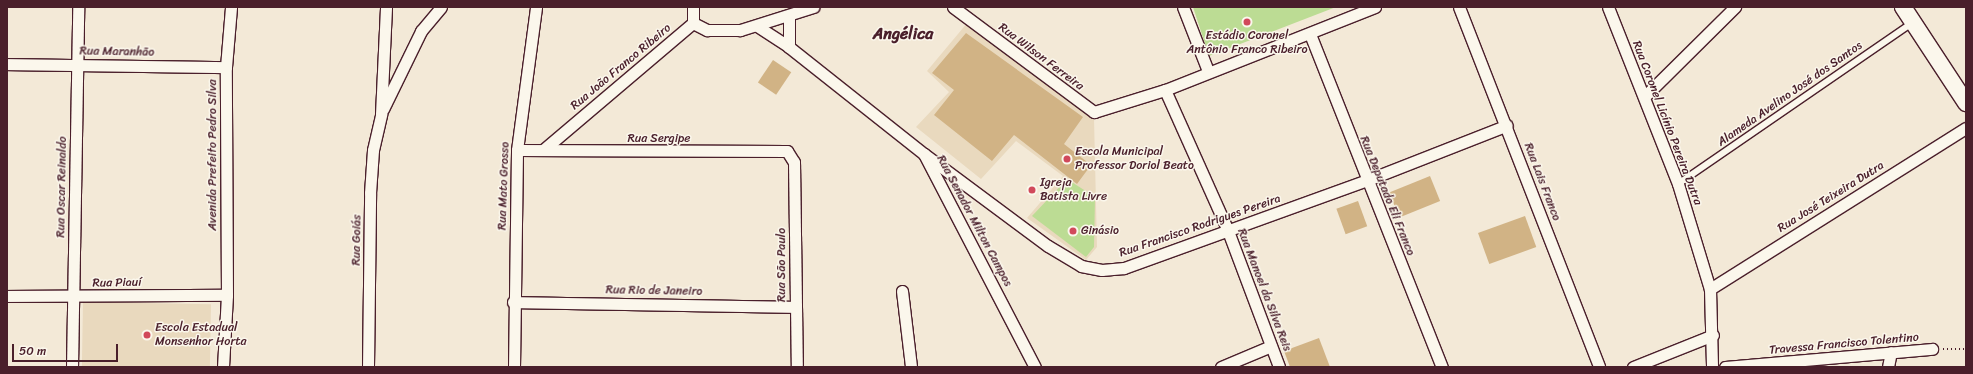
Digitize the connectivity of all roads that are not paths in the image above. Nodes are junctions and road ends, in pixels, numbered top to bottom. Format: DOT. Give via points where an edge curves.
graph roads {
  1 [pos="78,7"];
  2 [pos="386,7"];
  3 [pos="441,7"];
  4 [pos="536,7"];
  5 [pos="693,7"];
  6 [pos="813,7"];
  7 [pos="953,7"];
  8 [pos="1183,7"];
  9 [pos="1375,7"];
  10 [pos="1459,7"];
  11 [pos="1608,7"];
  12 [pos="1735,7"];
  13 [pos="1903,7"];
  14 [pos="233,10"];
  15 [pos="790,16"];
  16 [pos="694,22"];
  17 [pos="1914,22"];
  18 [pos="757,26"];
  19 [pos="1310,34"];
  20 [pos="790,47"];
  21 [pos="7,64"];
  22 [pos="77,65"];
  23 [pos="226,66"];
  24 [pos="1208,71"];
  25 [pos="1165,90"];
  26 [pos="1645,96"];
  27 [pos="1966,103"];
  28 [pos="380,114"];
  29 [pos="1507,125"];
  30 [pos="1966,128"];
  31 [pos="517,150"];
  32 [pos="543,150"];
  33 [pos="924,154"];
  34 [pos="794,162"];
  35 [pos="1367,180"];
  36 [pos="1678,184"];
  37 [pos="1228,231"];
  38 [pos="1710,289"];
  39 [pos="902,291"];
  40 [pos="227,294"];
  41 [pos="7,296"];
  42 [pos="73,297"];
  43 [pos="513,302"];
  44 [pos="795,307"];
  45 [pos="1713,334"];
  46 [pos="1271,346"];
  47 [pos="1932,349"];
  48 [pos="1891,352"];
  49 [pos="72,367"];
  50 [pos="223,367"];
  51 [pos="368,367"];
  52 [pos="514,367"];
  53 [pos="797,367"];
  54 [pos="911,367"];
  55 [pos="1035,367"];
  56 [pos="1221,367"];
  57 [pos="1279,367"];
  58 [pos="1442,367"];
  59 [pos="1599,367"];
  60 [pos="1633,367"];
  61 [pos="1712,367"];
  62 [pos="1725,367"];
  63 [pos="1888,367"];
  1 -- 22 [label="street, Rua Oscar Reinaldo"];
  2 -- 28 [label="street"];
  3 -- 28 [label="street" via="421,31"];
  4 -- 31 [label="street, Rua Mato Grosso"];
  5 -- 16 [label="street"];
  6 -- 15 [label="street"];
  7 -- 25 [label="street, Rua Wilson Ferreira" via="1094,112"];
  8 -- 24 [label="street"];
  9 -- 19 [label="street"];
  10 -- 29 [label="street, Rua Lais Franco"];
  11 -- 26 [label="street, Rua Coronel Licínio Pereira Dutra"];
  12 -- 26 [label="street"];
  13 -- 17 [label="street"];
  14 -- 23 [label="street, Avenida Prefeito Pedro Silva"];
  15 -- 18 [label="street"];
  15 -- 20 [label="street"];
  16 -- 18 [label="street" via="707,30 726,32"];
  16 -- 32 [label="street, Rua João Franco Ribeiro"];
  17 -- 27 [label="street"];
  17 -- 36 [label="lane, Alameda Avelino José dos Santos"];
  18 -- 20 [label="street, Rua Senador Milton Campos"];
  19 -- 24 [label="street"];
  19 -- 35 [label="street, Rua Deputado Eli Franco"];
  20 -- 33 [label="street, Rua Senador Milton Campos"];
  21 -- 22 [label="street, Rua Maranhão"];
  22 -- 23 [label="street, Rua Maranhão"];
  22 -- 42 [label="street, Rua Oscar Reinaldo"];
  23 -- 40 [label="street, Avenida Prefeito Pedro Silva"];
  24 -- 25 [label="street"];
  25 -- 37 [label="street, Rua Manoel da Silva Reis"];
  26 -- 36 [label="street, Rua Coronel Licínio Pereira Dutra"];
  28 -- 51 [label="street, Rua Goiás" via="370,194"];
  29 -- 35 [label="street, Rua Francisco Rodrigues Pereira"];
  29 -- 59 [label="street, Rua Lais Franco"];
  30 -- 38 [label="street, Rua José Teixeira Dutra"];
  31 -- 32 [label="street, Rua Sergipe"];
  31 -- 43 [label="street, Rua Mato Grosso"];
  32 -- 34 [label="street, Rua Sergipe" via="780,150 788,151"];
  33 -- 37 [label="street, Rua Francisco Rodrigues Pereira" via="1048,246 1081,266 1102,270 1124,268"];
  33 -- 55 [label="street, Rua Senador Milton Campos"];
  34 -- 44 [label="street, Rua São Paulo"];
  35 -- 37 [label="street, Rua Francisco Rodrigues Pereira"];
  35 -- 58 [label="street, Rua Deputado Eli Franco"];
  36 -- 38 [label="street, Rua Coronel Licínio Pereira Dutra"];
  37 -- 46 [label="street, Rua Manoel da Silva Reis"];
  38 -- 45 [label="street, Rua Coronel Licínio Pereira Dutra"];
  39 -- 54 [label="street"];
  40 -- 42 [label="street, Rua Piauí"];
  40 -- 50 [label="street, Avenida Prefeito Pedro Silva"];
  41 -- 42 [label="street, Rua Piauí"];
  42 -- 49 [label="street, Rua Oscar Reinaldo"];
  43 -- 44 [label="street, Rua Rio de Janeiro"];
  43 -- 52 [label="street, Rua Mato Grosso"];
  44 -- 53 [label="street, Rua São Paulo"];
  45 -- 60 [label="street"];
  45 -- 61 [label="street, Rua Coronel Licínio Pereira Dutra"];
  46 -- 56 [label="street"];
  46 -- 57 [label="street, Rua Manoel da Silva Reis"];
  47 -- 48 [label="street, Travessa Francisco Tolentino"];
  48 -- 62 [label="street, Travessa Francisco Tolentino"];
  48 -- 63 [label="street"];
}
